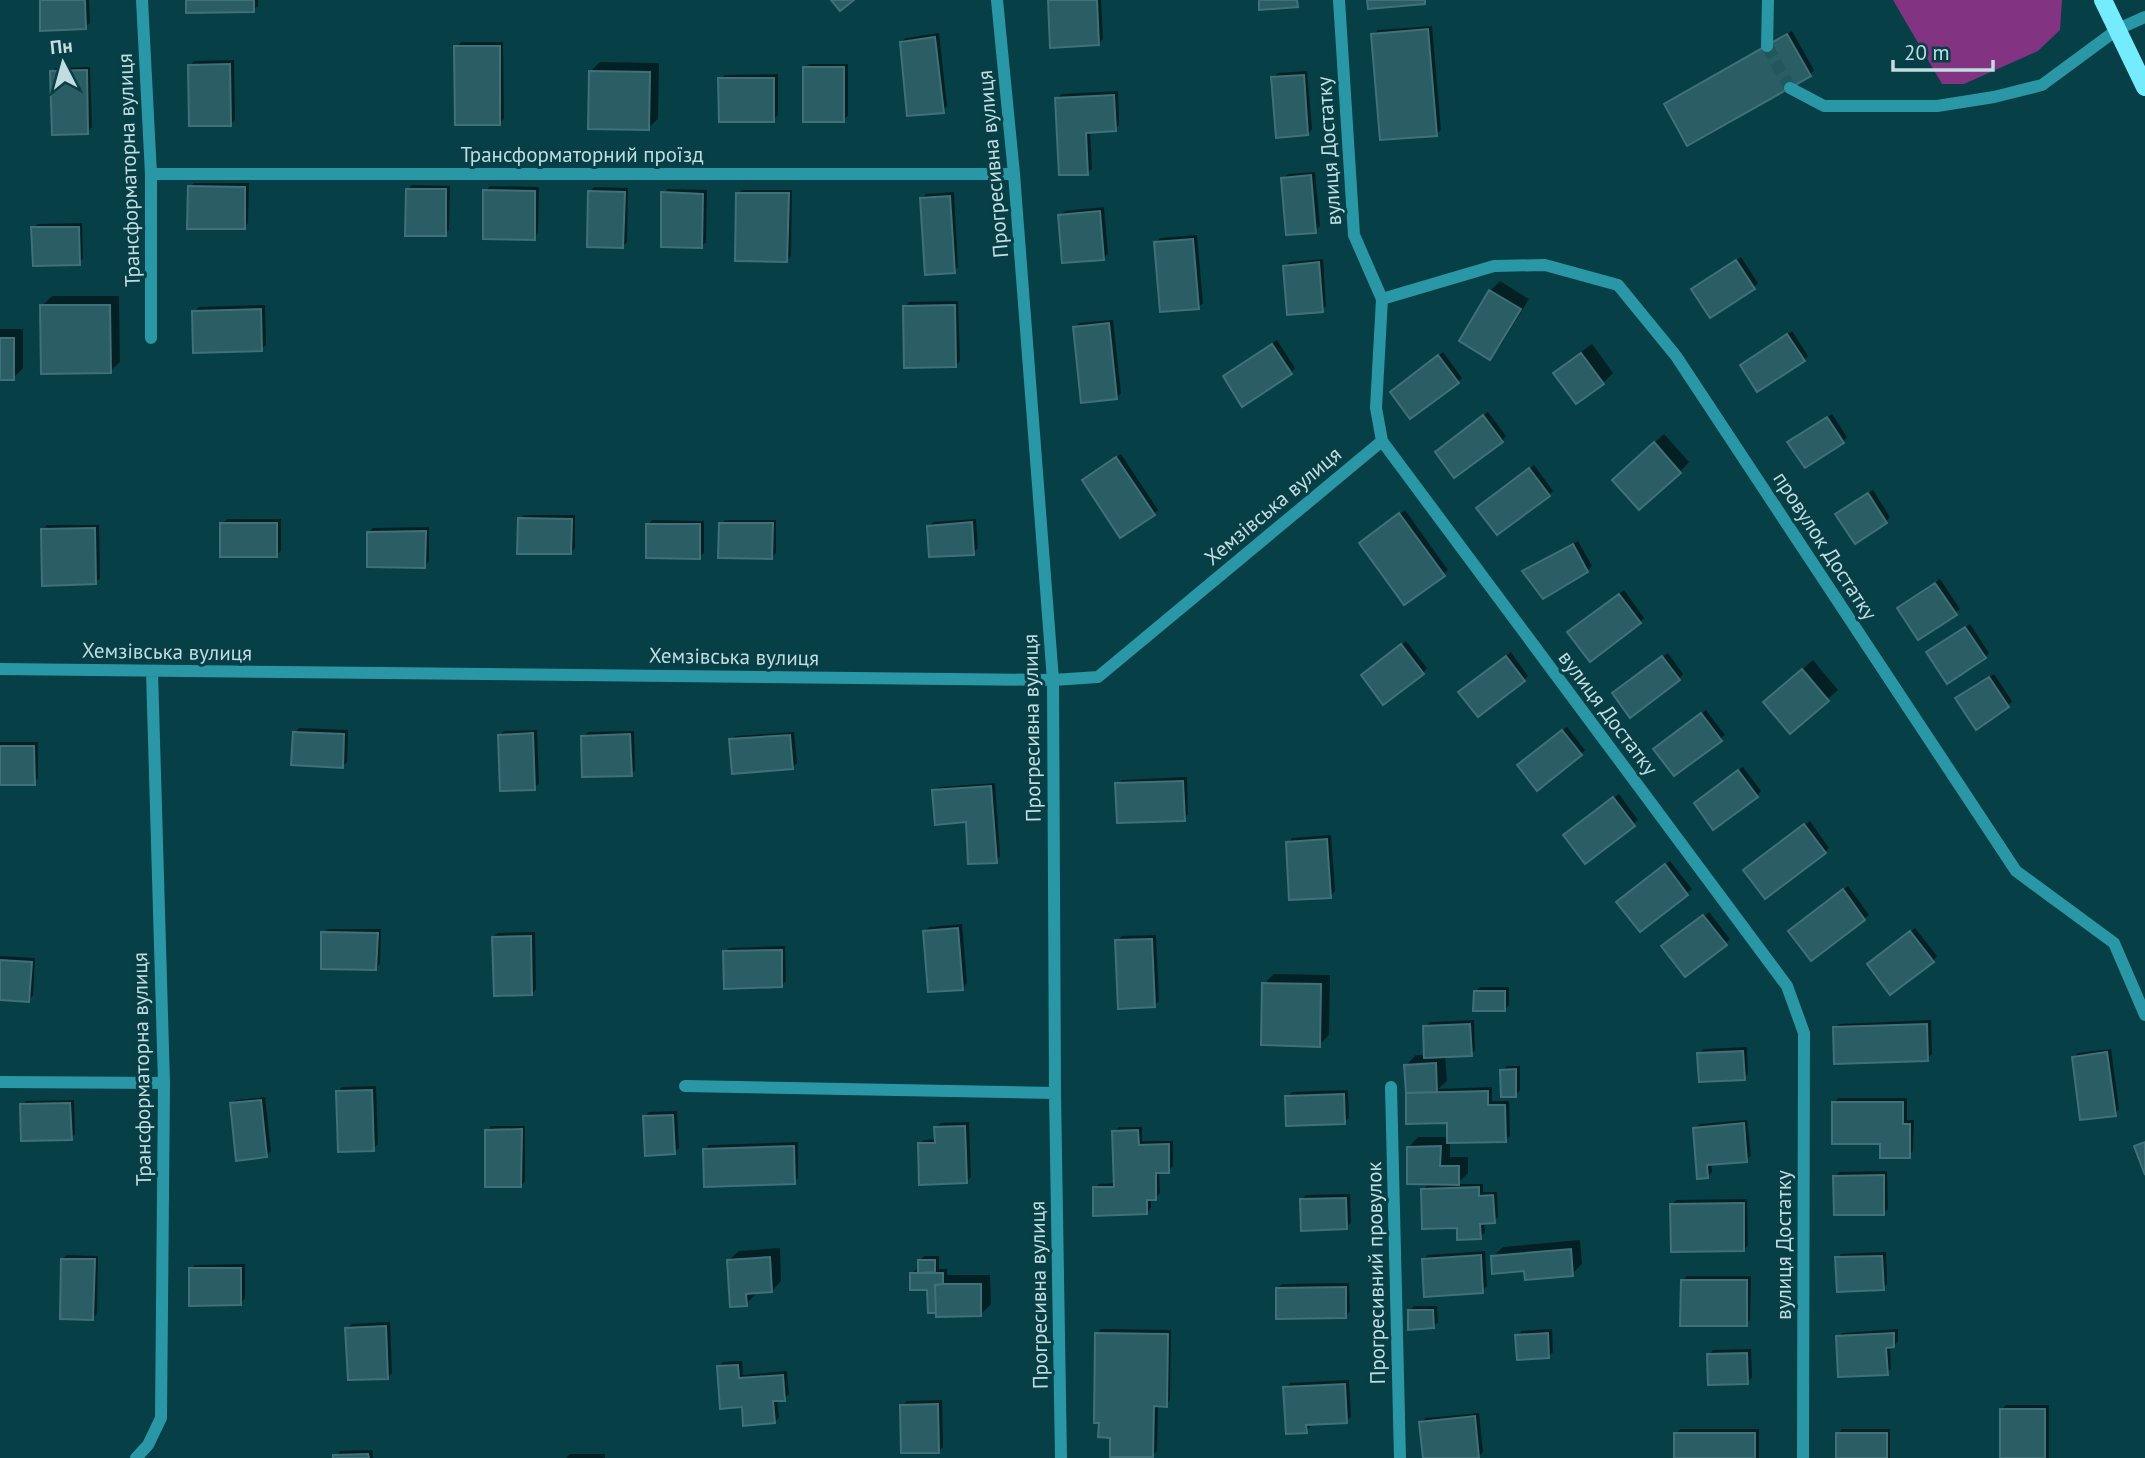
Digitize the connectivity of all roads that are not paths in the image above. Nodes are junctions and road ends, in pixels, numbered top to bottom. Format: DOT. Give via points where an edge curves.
graph roads {
  1 [pos="142,0"];
  2 [pos="997,0"];
  3 [pos="1339,0"];
  4 [pos="1768,0"];
  5 [pos="2104,0"];
  6 [pos="2145,18"];
  7 [pos="2118,29"];
  8 [pos="1767,46"];
  9 [pos="2145,87"];
  10 [pos="1790,88"];
  11 [pos="151,174"];
  12 [pos="1014,174"];
  13 [pos="1382,299"];
  14 [pos="151,338"];
  15 [pos="1381,441"];
  16 [pos="0,669"];
  17 [pos="152,671"];
  18 [pos="1053,680"];
  19 [pos="2145,1015"];
  20 [pos="0,1082"];
  21 [pos="164,1083"];
  22 [pos="685,1086"];
  23 [pos="1391,1087"];
  24 [pos="1055,1093"];
  25 [pos="136,1458"];
  26 [pos="1061,1458"];
  27 [pos="1400,1458"];
  28 [pos="1803,1458"];
  1 -- 11 [label="street, Трансформаторна вулиця"];
  2 -- 12 [label="street, Прогресивна вулиця"];
  3 -- 13 [label="street, вулиця Достатку" via="1354,235"];
  4 -- 8 [label="street"];
  5 -- 7 [label="main road"];
  6 -- 7 [label="street"];
  7 -- 9 [label="main road"];
  7 -- 10 [label="street" via="2042,85 1994,97 1937,106 1824,106"];
  11 -- 12 [label="street, Трансформаторний проїзд"];
  11 -- 14 [label="street, Трансформаторна вулиця"];
  12 -- 18 [label="street, Прогресивна вулиця"];
  13 -- 15 [label="street, вулиця Достатку" via="1376,408"];
  13 -- 19 [label="street, провулок Достатку" via="1494,266 1545,265 1619,285 1676,356 2016,871 2114,943"];
  15 -- 18 [label="street, Хемзівська вулиця" via="1098,677"];
  15 -- 28 [label="street, вулиця Достатку" via="1787,986 1804,1033"];
  16 -- 17 [label="street, Хемзівська вулиця"];
  17 -- 18 [label="street, Хемзівська вулиця"];
  17 -- 21 [label="street, Трансформаторна вулиця"];
  18 -- 24 [label="street, Прогресивна вулиця"];
  20 -- 21 [label="street"];
  21 -- 25 [label="street, Трансформаторна вулиця" via="161,1418"];
  22 -- 24 [label="street"];
  23 -- 27 [label="street, Прогресивний провулок"];
  24 -- 26 [label="street, Прогресивна вулиця"];
}
